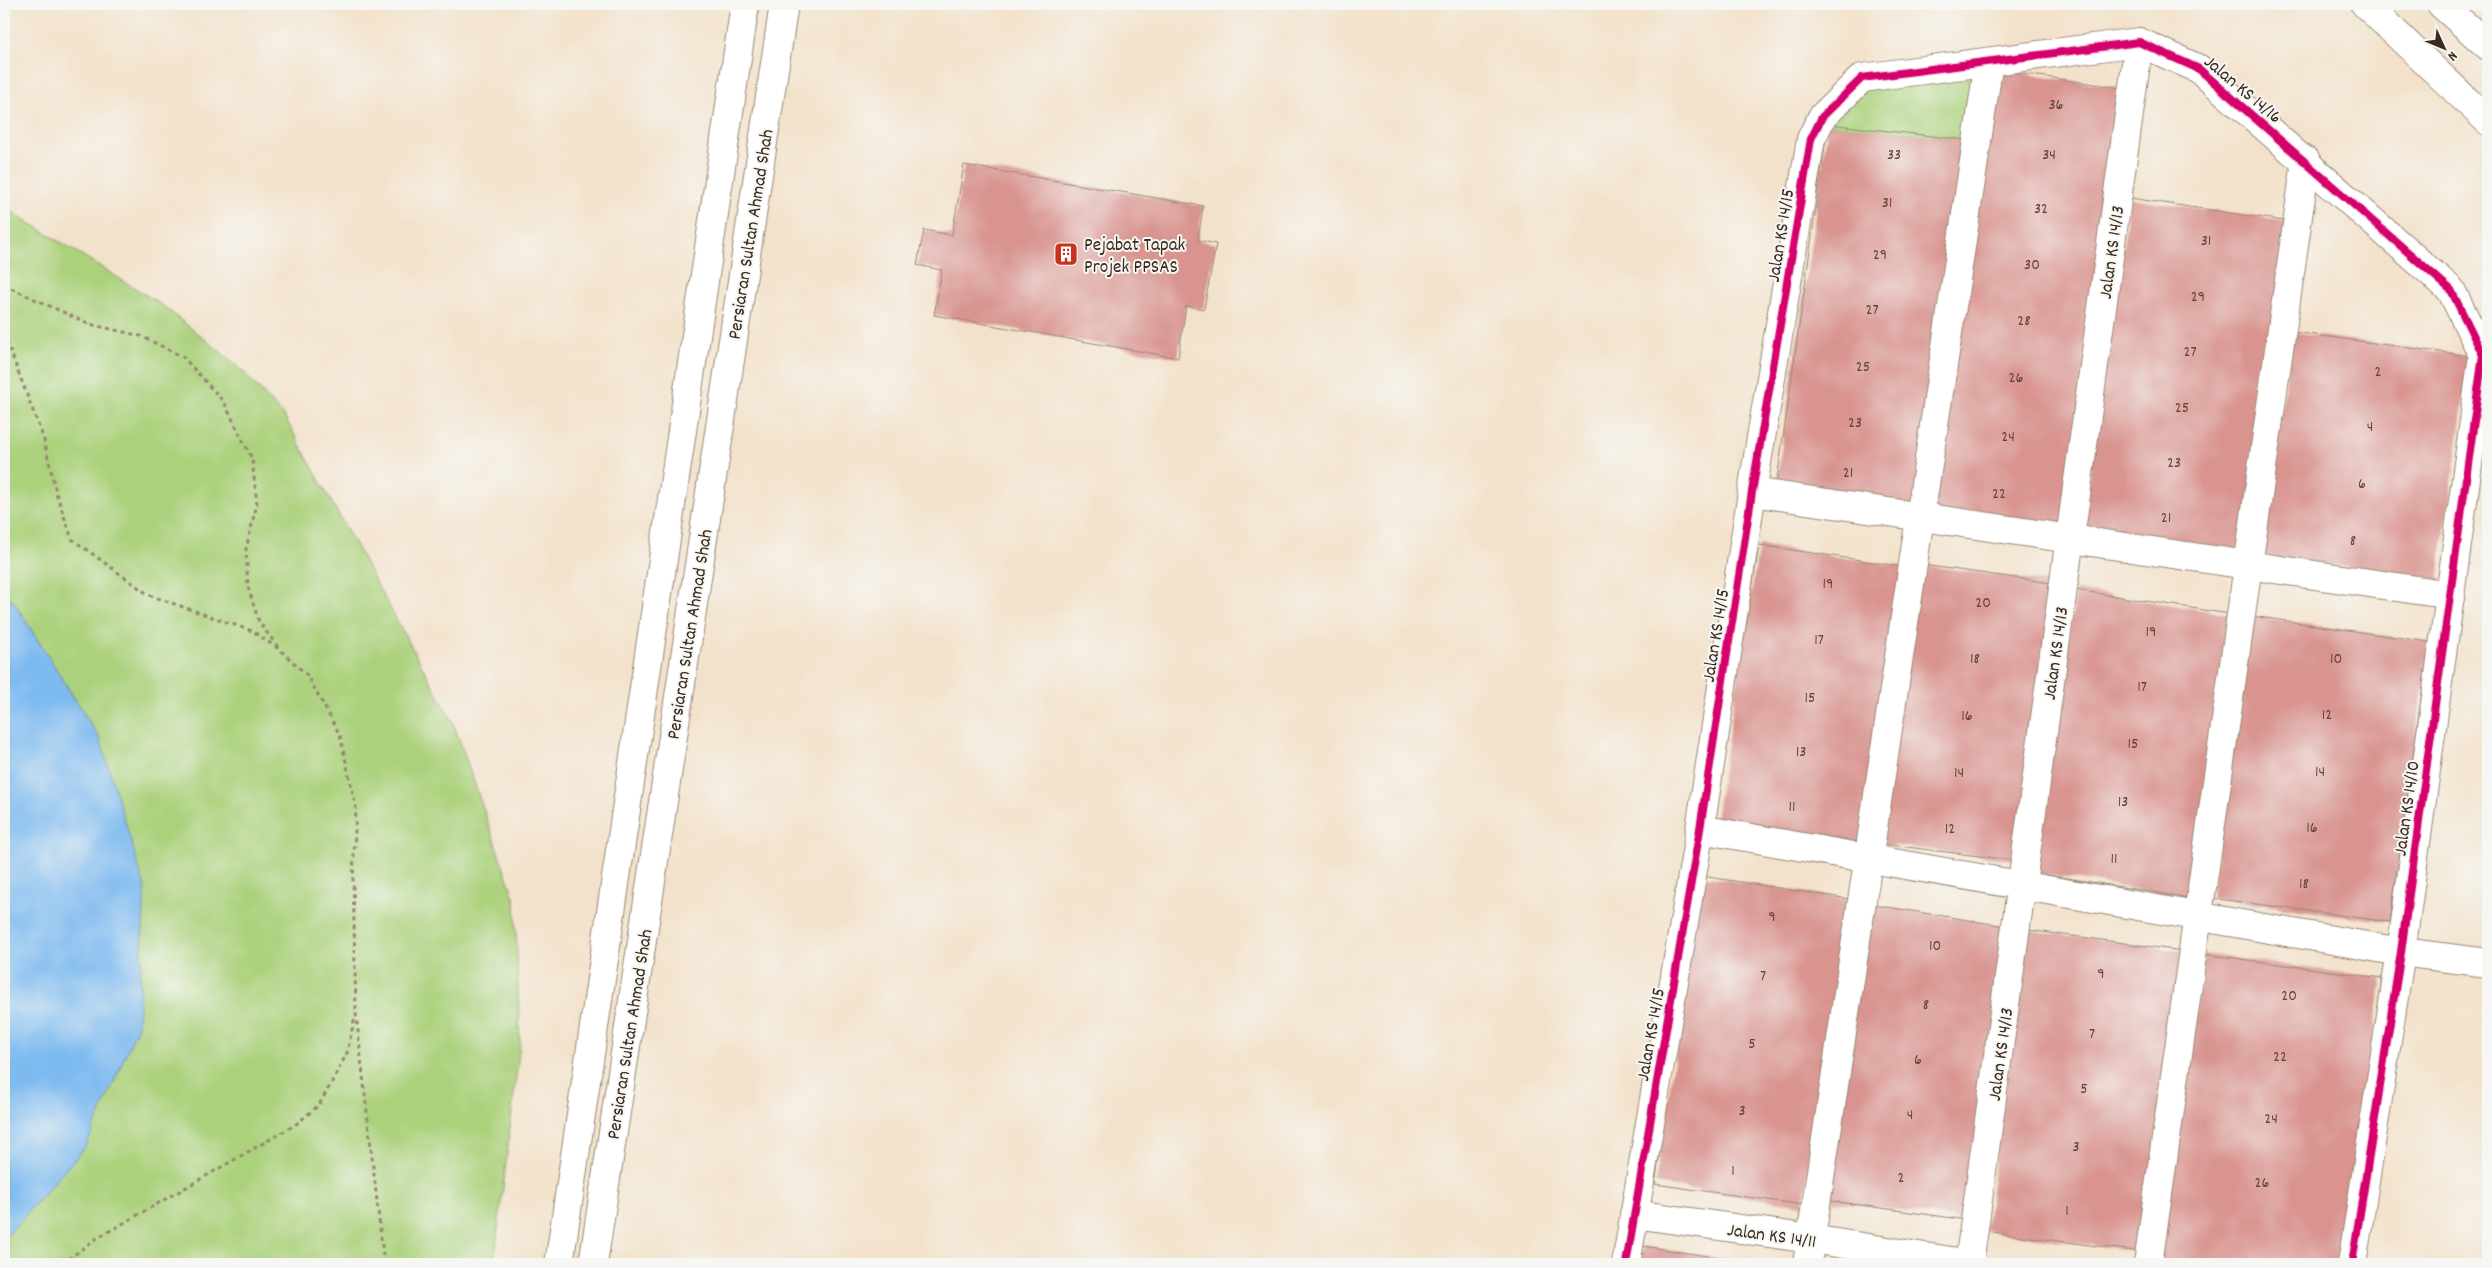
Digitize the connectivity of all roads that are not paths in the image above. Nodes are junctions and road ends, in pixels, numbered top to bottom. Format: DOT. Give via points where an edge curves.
graph roads {
  1 [pos="745,4"];
  2 [pos="784,4"];
  3 [pos="2365,4"];
  4 [pos="2441,4"];
  5 [pos="2139,42"];
  6 [pos="2488,46"];
  7 [pos="1989,62"];
  8 [pos="2488,121"];
  9 [pos="2306,161"];
  10 [pos="2483,355"];
  11 [pos="1752,492"];
  12 [pos="1920,517"];
  13 [pos="2070,539"];
  14 [pos="2248,565"];
  15 [pos="2451,595"];
  16 [pos="1700,829"];
  17 [pos="1868,858"];
  18 [pos="2022,885"];
  19 [pos="2198,916"];
  20 [pos="2401,952"];
  21 [pos="2488,964"];
  22 [pos="1634,1214"];
  23 [pos="1809,1252"];
  24 [pos="558,1264"];
  25 [pos="593,1264"];
  26 [pos="1626,1264"];
  27 [pos="1970,1264"];
  28 [pos="2148,1264"];
  29 [pos="2352,1264"];
  1 -- 24 [label="street, Persiaran Sultan Ahmad Shah"];
  2 -- 25 [label="street, Persiaran Sultan Ahmad Shah"];
  3 -- 8 [label="street"];
  4 -- 6 [label="street"];
  5 -- 7 [label="street"];
  5 -- 9 [label="street, Jalan KS 14/16" via="2200,69"];
  5 -- 13 [label="street, Jalan KS 14/13"];
  7 -- 11 [label="street, Jalan KS 14/15" via="1862,78 1822,117 1811,139"];
  7 -- 12 [label="street"];
  9 -- 10 [label="street, Jalan KS 14/16" via="2451,290"];
  9 -- 14 [label="street"];
  10 -- 15 [label="street, Jalan KS 14/10"];
  11 -- 12 [label="street"];
  11 -- 16 [label="street, Jalan KS 14/15"];
  12 -- 13 [label="street"];
  12 -- 17 [label="street"];
  13 -- 14 [label="street"];
  13 -- 18 [label="street, Jalan KS 14/13"];
  14 -- 15 [label="street"];
  14 -- 19 [label="street"];
  15 -- 20 [label="street, Jalan KS 14/10"];
  16 -- 17 [label="street"];
  16 -- 22 [label="street, Jalan KS 14/15"];
  17 -- 18 [label="street"];
  17 -- 23 [label="street"];
  18 -- 19 [label="street"];
  18 -- 27 [label="street, Jalan KS 14/13"];
  19 -- 20 [label="street"];
  19 -- 28 [label="street"];
  20 -- 21 [label="street"];
  20 -- 29 [label="street, Jalan KS 14/10"];
  22 -- 23 [label="street, Jalan KS 14/11"];
  22 -- 26 [label="street, Jalan KS 14/15"];
  23 -- 27 [label="street, Jalan KS 14/11"];
}
